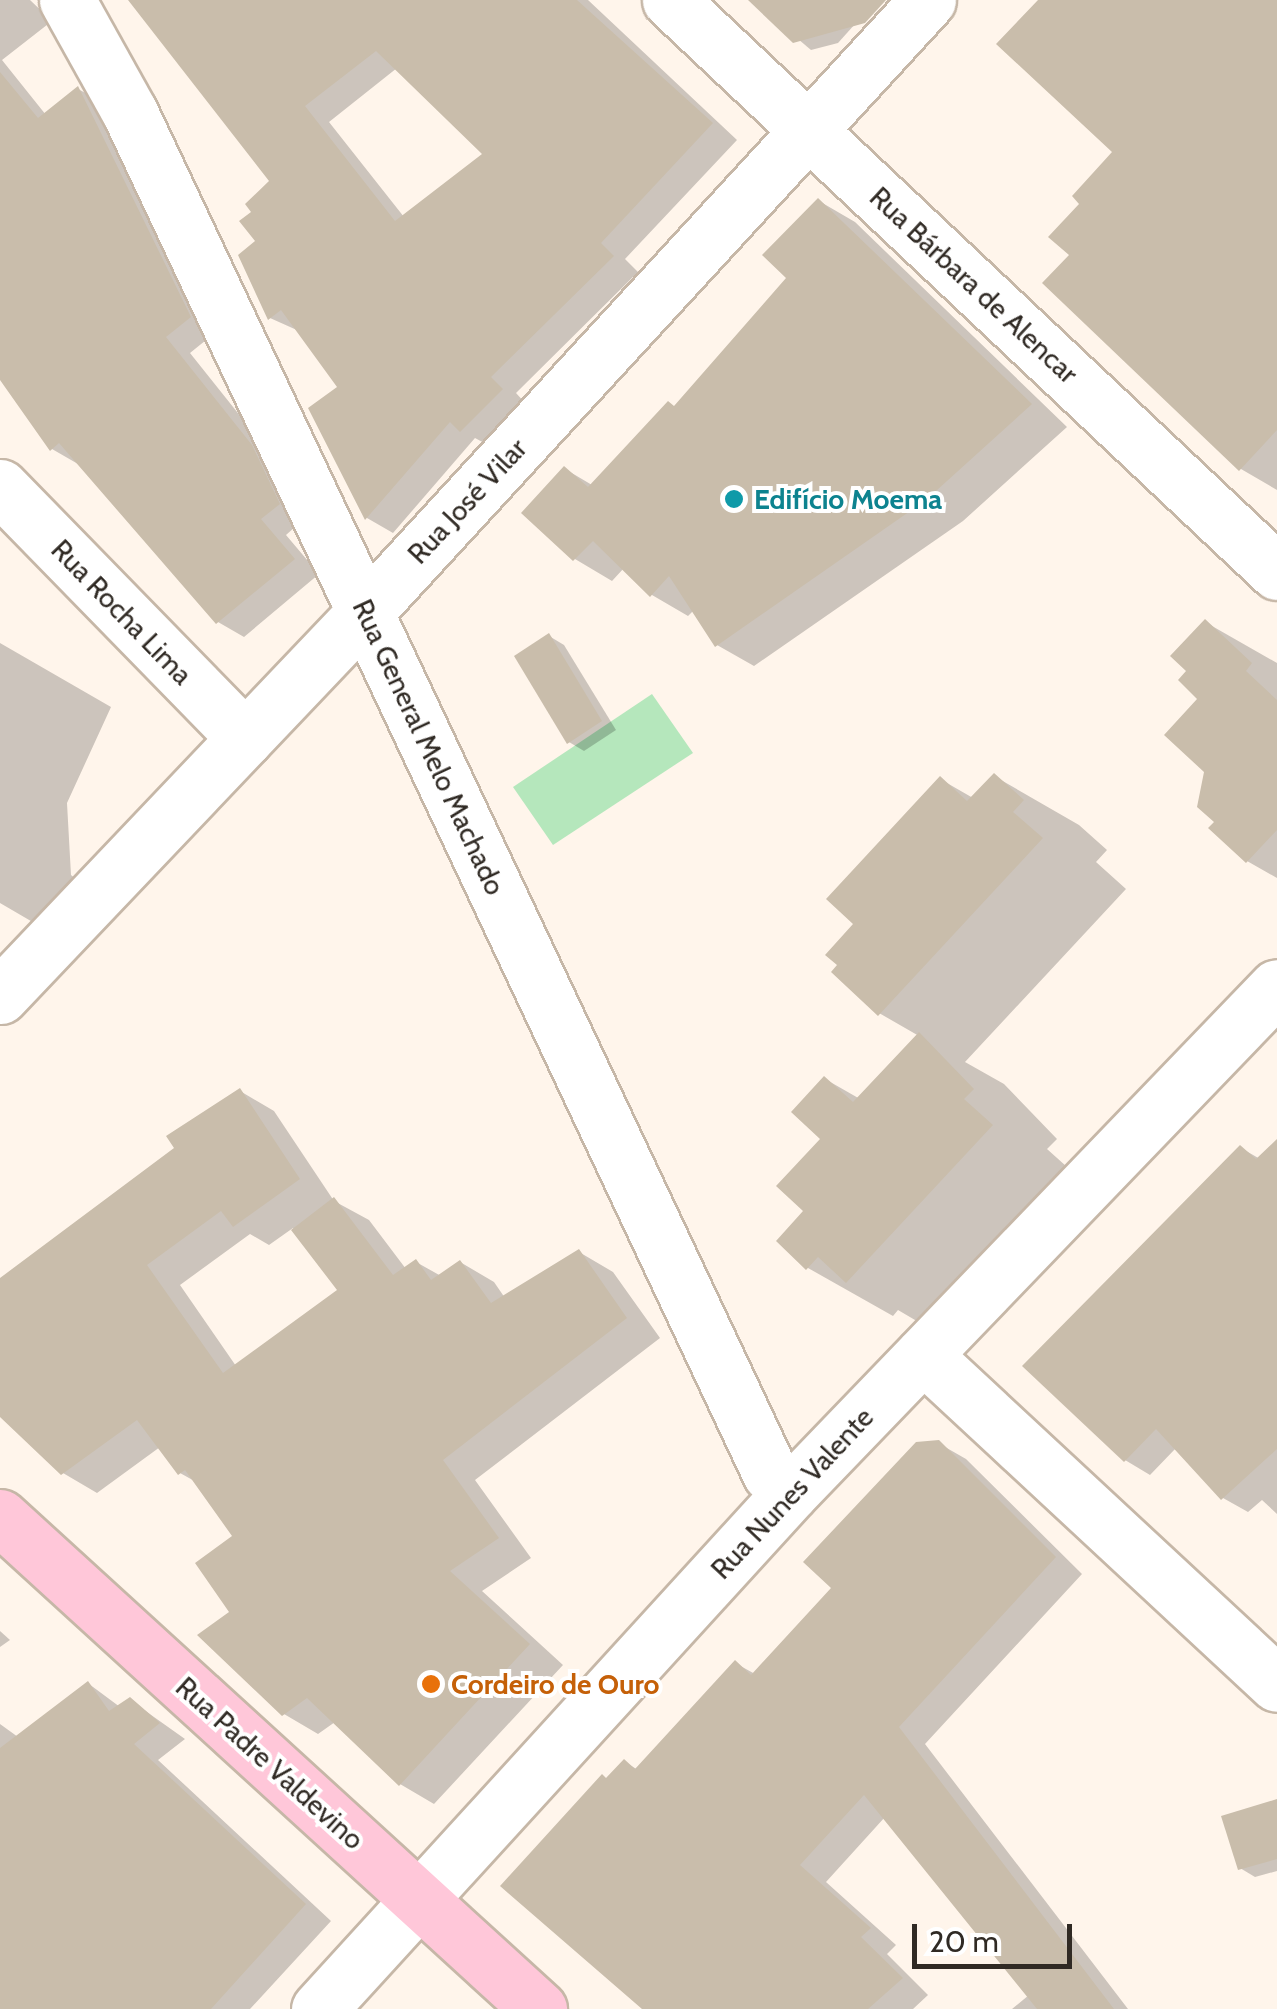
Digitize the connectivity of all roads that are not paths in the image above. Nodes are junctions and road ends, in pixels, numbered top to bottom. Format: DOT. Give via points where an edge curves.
graph roads {
  1 [pos="66,0"];
  2 [pos="670,0"];
  3 [pos="928,0"];
  4 [pos="810,130"];
  5 [pos="0,487"];
  6 [pos="1277,572"];
  7 [pos="366,611"];
  8 [pos="245,738"];
  9 [pos="1277,988"];
  10 [pos="0,996"];
  11 [pos="923,1355"];
  12 [pos="790,1493"];
  13 [pos="0,1518"];
  14 [pos="1277,1684"];
  15 [pos="422,1900"];
  16 [pos="318,2009"];
  17 [pos="540,2009"];
  1 -- 7 [label="street, Rua General Melo Machado" via="130,113"];
  2 -- 4 [label="street, Rua Bárbara de Alencar"];
  3 -- 4 [label="street, Rua José Vilar"];
  4 -- 6 [label="street, Rua Bárbara de Alencar"];
  4 -- 7 [label="street, Rua José Vilar"];
  5 -- 8 [label="street, Rua Rocha Lima"];
  7 -- 8 [label="street, Rua José Vilar"];
  7 -- 12 [label="street, Rua General Melo Machado" via="770,1473"];
  8 -- 10 [label="street, Rua José Vilar"];
  9 -- 11 [label="street, Rua Nunes Valente"];
  11 -- 12 [label="street, Rua Nunes Valente"];
  11 -- 14 [label="street"];
  12 -- 15 [label="street, Rua Nunes Valente"];
  13 -- 15 [label="main road, Rua Padre Valdevino"];
  15 -- 16 [label="street, Rua Nunes Valente"];
  15 -- 17 [label="main road, Rua Padre Valdevino"];
}
